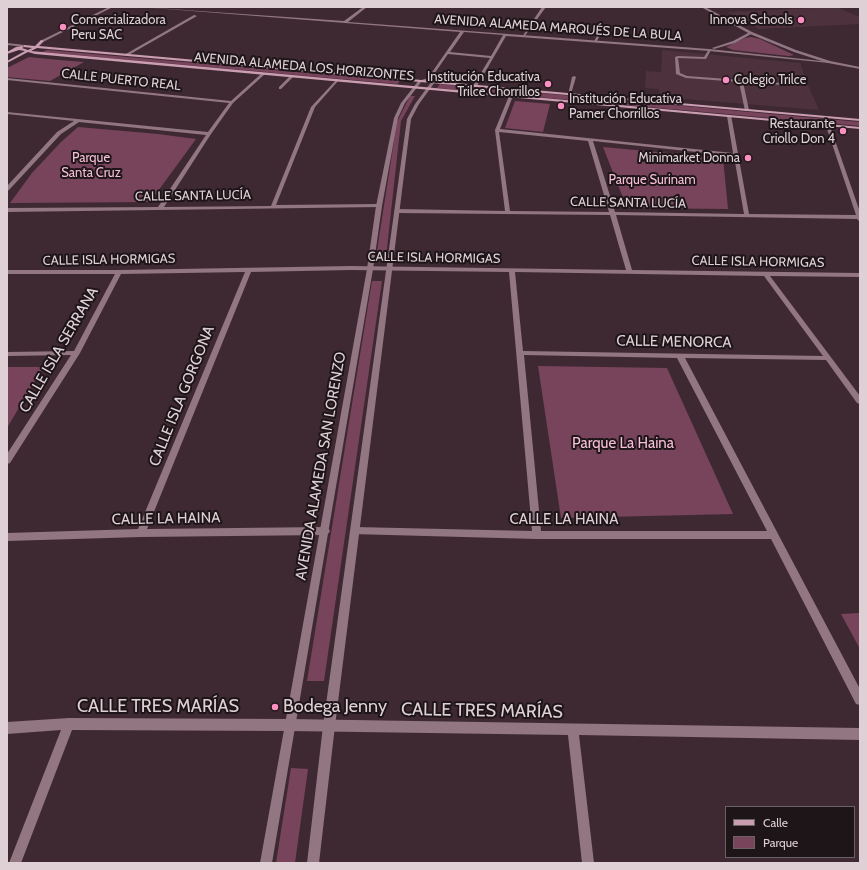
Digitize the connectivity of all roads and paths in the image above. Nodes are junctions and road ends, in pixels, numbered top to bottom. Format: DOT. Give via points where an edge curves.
graph roads {
  1 [pos="111,7"];
  2 [pos="143,7"];
  3 [pos="211,7"];
  4 [pos="365,7"];
  5 [pos="544,7"];
  6 [pos="703,7"];
  7 [pos="202,11"];
  8 [pos="195,16"];
  9 [pos="345,22"];
  10 [pos="602,27"];
  11 [pos="463,31"];
  12 [pos="751,33"];
  13 [pos="505,35"];
  14 [pos="523,36"];
  15 [pos="42,41"];
  16 [pos="595,41"];
  17 [pos="9,44"];
  18 [pos="25,46"];
  19 [pos="36,47"];
  20 [pos="17,48"];
  21 [pos="709,50"];
  22 [pos="28,51"];
  23 [pos="7,53"];
  24 [pos="447,53"];
  25 [pos="126,55"];
  26 [pos="491,57"];
  27 [pos="7,62"];
  28 [pos="829,62"];
  29 [pos="860,68"];
  30 [pos="263,74"];
  31 [pos="292,76"];
  32 [pos="574,76"];
  33 [pos="7,79"];
  34 [pos="337,80"];
  35 [pos="741,82"];
  36 [pos="430,83"];
  37 [pos="417,84"];
  38 [pos="796,85"];
  39 [pos="475,86"];
  40 [pos="280,88"];
  41 [pos="569,94"];
  42 [pos="511,96"];
  43 [pos="232,102"];
  44 [pos="747,110"];
  45 [pos="7,113"];
  46 [pos="729,116"];
  47 [pos="860,120"];
  48 [pos="77,121"];
  49 [pos="828,126"];
  50 [pos="860,128"];
  51 [pos="497,130"];
  52 [pos="208,134"];
  53 [pos="590,140"];
  54 [pos="736,155"];
  55 [pos="7,189"];
  56 [pos="379,206"];
  57 [pos="162,207"];
  58 [pos="273,207"];
  59 [pos="7,210"];
  60 [pos="397,211"];
  61 [pos="508,213"];
  62 [pos="613,214"];
  63 [pos="747,216"];
  64 [pos="859,219"];
  65 [pos="249,269"];
  66 [pos="370,269"];
  67 [pos="390,269"];
  68 [pos="512,271"];
  69 [pos="7,272"];
  70 [pos="119,272"];
  71 [pos="630,272"];
  72 [pos="766,274"];
  73 [pos="860,276"];
  74 [pos="76,353"];
  75 [pos="520,353"];
  76 [pos="7,354"];
  77 [pos="680,356"];
  78 [pos="827,358"];
  79 [pos="860,401"];
  80 [pos="7,461"];
  81 [pos="325,531"];
  82 [pos="355,531"];
  83 [pos="142,533"];
  84 [pos="537,535"];
  85 [pos="773,535"];
  86 [pos="7,537"];
  87 [pos="860,700"];
  88 [pos="69,724"];
  89 [pos="289,725"];
  90 [pos="329,726"];
  91 [pos="7,728"];
  92 [pos="573,730"];
  93 [pos="860,734"];
  94 [pos="15,863"];
  95 [pos="266,863"];
  96 [pos="313,863"];
  97 [pos="588,863"];
  1 -- 15 [label="street"];
  2 -- 7 [label="street, AVENIDA ALAMEDA MARQUÉS DE LA BULA"];
  3 -- 7 [label="street"];
  4 -- 9 [label="street"];
  5 -- 14 [label="street"];
  6 -- 12 [label="street"];
  7 -- 9 [label="street, AVENIDA ALAMEDA MARQUÉS DE LA BULA"];
  8 -- 25 [label="street"];
  9 -- 11 [label="street, AVENIDA ALAMEDA MARQUÉS DE LA BULA"];
  10 -- 16 [label="street"];
  11 -- 13 [label="street, AVENIDA ALAMEDA MARQUÉS DE LA BULA"];
  11 -- 24 [label="street"];
  12 -- 21 [label="street, AVENIDA ALAMEDA MARQUÉS DE LA BULA"];
  12 -- 28 [label="street" via="795,52"];
  13 -- 14 [label="street, AVENIDA ALAMEDA MARQUÉS DE LA BULA"];
  13 -- 26 [label="street"];
  14 -- 16 [label="street, AVENIDA ALAMEDA MARQUÉS DE LA BULA"];
  15 -- 18 [label="main road"];
  15 -- 19 [label="main road"];
  16 -- 21 [label="street, AVENIDA ALAMEDA MARQUÉS DE LA BULA"];
  17 -- 18 [label="street, AVENIDA ALAMEDA LOS HORIZONTES"];
  17 -- 20 [label="street, AVENIDA ALAMEDA LOS HORIZONTES"];
  18 -- 19 [label="main road, AVENIDA ALAMEDA LOS HORIZONTES"];
  18 -- 20 [label="main road"];
  19 -- 22 [label="main road"];
  19 -- 25 [label="main road, AVENIDA ALAMEDA LOS HORIZONTES"];
  20 -- 22 [label="main road, AVENIDA ALAMEDA LOS HORIZONTES"];
  20 -- 23 [label="main road"];
  21 -- 28 [label="street, AVENIDA ALAMEDA MARQUÉS DE LA BULA"];
  21 -- 35 [label="street" via="705,58 676,58 678,74"];
  22 -- 27 [label="main road"];
  22 -- 30 [label="main road, AVENIDA ALAMEDA LOS HORIZONTES"];
  24 -- 26 [label="street"];
  24 -- 36 [label="street"];
  25 -- 37 [label="main road, AVENIDA ALAMEDA LOS HORIZONTES"];
  26 -- 39 [label="street"];
  28 -- 29 [label="street, AVENIDA ALAMEDA MARQUÉS DE LA BULA"];
  30 -- 31 [label="main road, AVENIDA ALAMEDA LOS HORIZONTES"];
  30 -- 43 [label="street"];
  31 -- 34 [label="main road, AVENIDA ALAMEDA LOS HORIZONTES"];
  31 -- 40 [label="street"];
  32 -- 41 [label="street"];
  33 -- 43 [label="street, CALLE PUERTO REAL"];
  34 -- 37 [label="main road, AVENIDA ALAMEDA LOS HORIZONTES"];
  34 -- 58 [label="street" via="313,107"];
  35 -- 38 [label="street"];
  35 -- 44 [label="street"];
  36 -- 37 [label="main road, AVENIDA ALAMEDA LOS HORIZONTES"];
  36 -- 37 [label="main road, AVENIDA ALAMEDA LOS HORIZONTES"];
  36 -- 39 [label="main road, AVENIDA ALAMEDA LOS HORIZONTES"];
  36 -- 42 [label="main road, AVENIDA ALAMEDA LOS HORIZONTES"];
  36 -- 60 [label="street" via="410,119"];
  37 -- 56 [label="street, AVENIDA ALAMEDA SAN LORENZO" via="396,118"];
  39 -- 41 [label="main road, AVENIDA ALAMEDA LOS HORIZONTES"];
  41 -- 44 [label="main road, AVENIDA ALAMEDA LOS HORIZONTES"];
  42 -- 46 [label="main road, AVENIDA ALAMEDA LOS HORIZONTES"];
  42 -- 51 [label="street"];
  43 -- 52 [label="street"];
  44 -- 47 [label="main road, AVENIDA ALAMEDA LOS HORIZONTES"];
  45 -- 48 [label="street"];
  46 -- 49 [label="main road, AVENIDA ALAMEDA LOS HORIZONTES"];
  46 -- 54 [label="street"];
  48 -- 52 [label="street"];
  48 -- 55 [label="street" via="59,133"];
  49 -- 50 [label="main road, AVENIDA ALAMEDA LOS HORIZONTES"];
  49 -- 64 [label="street"];
  51 -- 53 [label="street"];
  51 -- 61 [label="street"];
  52 -- 57 [label="street"];
  53 -- 54 [label="street"];
  53 -- 62 [label="street"];
  54 -- 63 [label="street"];
  56 -- 58 [label="street, CALLE SANTA LUCÍA"];
  56 -- 66 [label="street, AVENIDA ALAMEDA SAN LORENZO"];
  57 -- 58 [label="street, CALLE SANTA LUCÍA"];
  57 -- 59 [label="street, CALLE SANTA LUCÍA"];
  60 -- 61 [label="street, CALLE SANTA LUCÍA"];
  60 -- 67 [label="street"];
  61 -- 62 [label="street, CALLE SANTA LUCÍA"];
  62 -- 63 [label="street, CALLE SANTA LUCÍA"];
  62 -- 71 [label="street"];
  63 -- 64 [label="street, CALLE SANTA LUCÍA"];
  65 -- 66 [label="street, CALLE ISLA HORMIGAS"];
  65 -- 70 [label="street, CALLE ISLA HORMIGAS"];
  65 -- 83 [label="street, CALLE ISLA GORGONA"];
  66 -- 67 [label="street, CALLE ISLA HORMIGAS"];
  66 -- 81 [label="street, AVENIDA ALAMEDA SAN LORENZO"];
  67 -- 68 [label="street, CALLE ISLA HORMIGAS"];
  67 -- 82 [label="street"];
  68 -- 71 [label="street, CALLE ISLA HORMIGAS"];
  68 -- 75 [label="street"];
  69 -- 70 [label="street, CALLE ISLA HORMIGAS"];
  70 -- 74 [label="street, CALLE ISLA SERRANA"];
  71 -- 72 [label="street, CALLE ISLA HORMIGAS"];
  72 -- 73 [label="street, CALLE ISLA HORMIGAS"];
  72 -- 78 [label="street"];
  74 -- 76 [label="street"];
  74 -- 80 [label="street, CALLE ISLA SERRANA"];
  75 -- 77 [label="street, CALLE MENORCA"];
  75 -- 84 [label="street"];
  77 -- 78 [label="street, CALLE MENORCA"];
  77 -- 85 [label="street"];
  78 -- 79 [label="street"];
  81 -- 83 [label="street, CALLE LA HAINA"];
  81 -- 89 [label="street, AVENIDA ALAMEDA SAN LORENZO"];
  82 -- 84 [label="street, CALLE LA HAINA"];
  82 -- 90 [label="street"];
  83 -- 86 [label="street, CALLE LA HAINA"];
  84 -- 85 [label="street, CALLE LA HAINA"];
  85 -- 87 [label="street"];
  88 -- 89 [label="street, CALLE TRES MARÍAS"];
  88 -- 91 [label="street, CALLE TRES MARÍAS"];
  88 -- 94 [label="street"];
  89 -- 90 [label="street, CALLE TRES MARÍAS"];
  89 -- 95 [label="street, AVENIDA ALAMEDA SAN LORENZO"];
  90 -- 92 [label="street, CALLE TRES MARÍAS"];
  90 -- 96 [label="street"];
  92 -- 93 [label="street, CALLE TRES MARÍAS"];
  92 -- 97 [label="street"];
}
